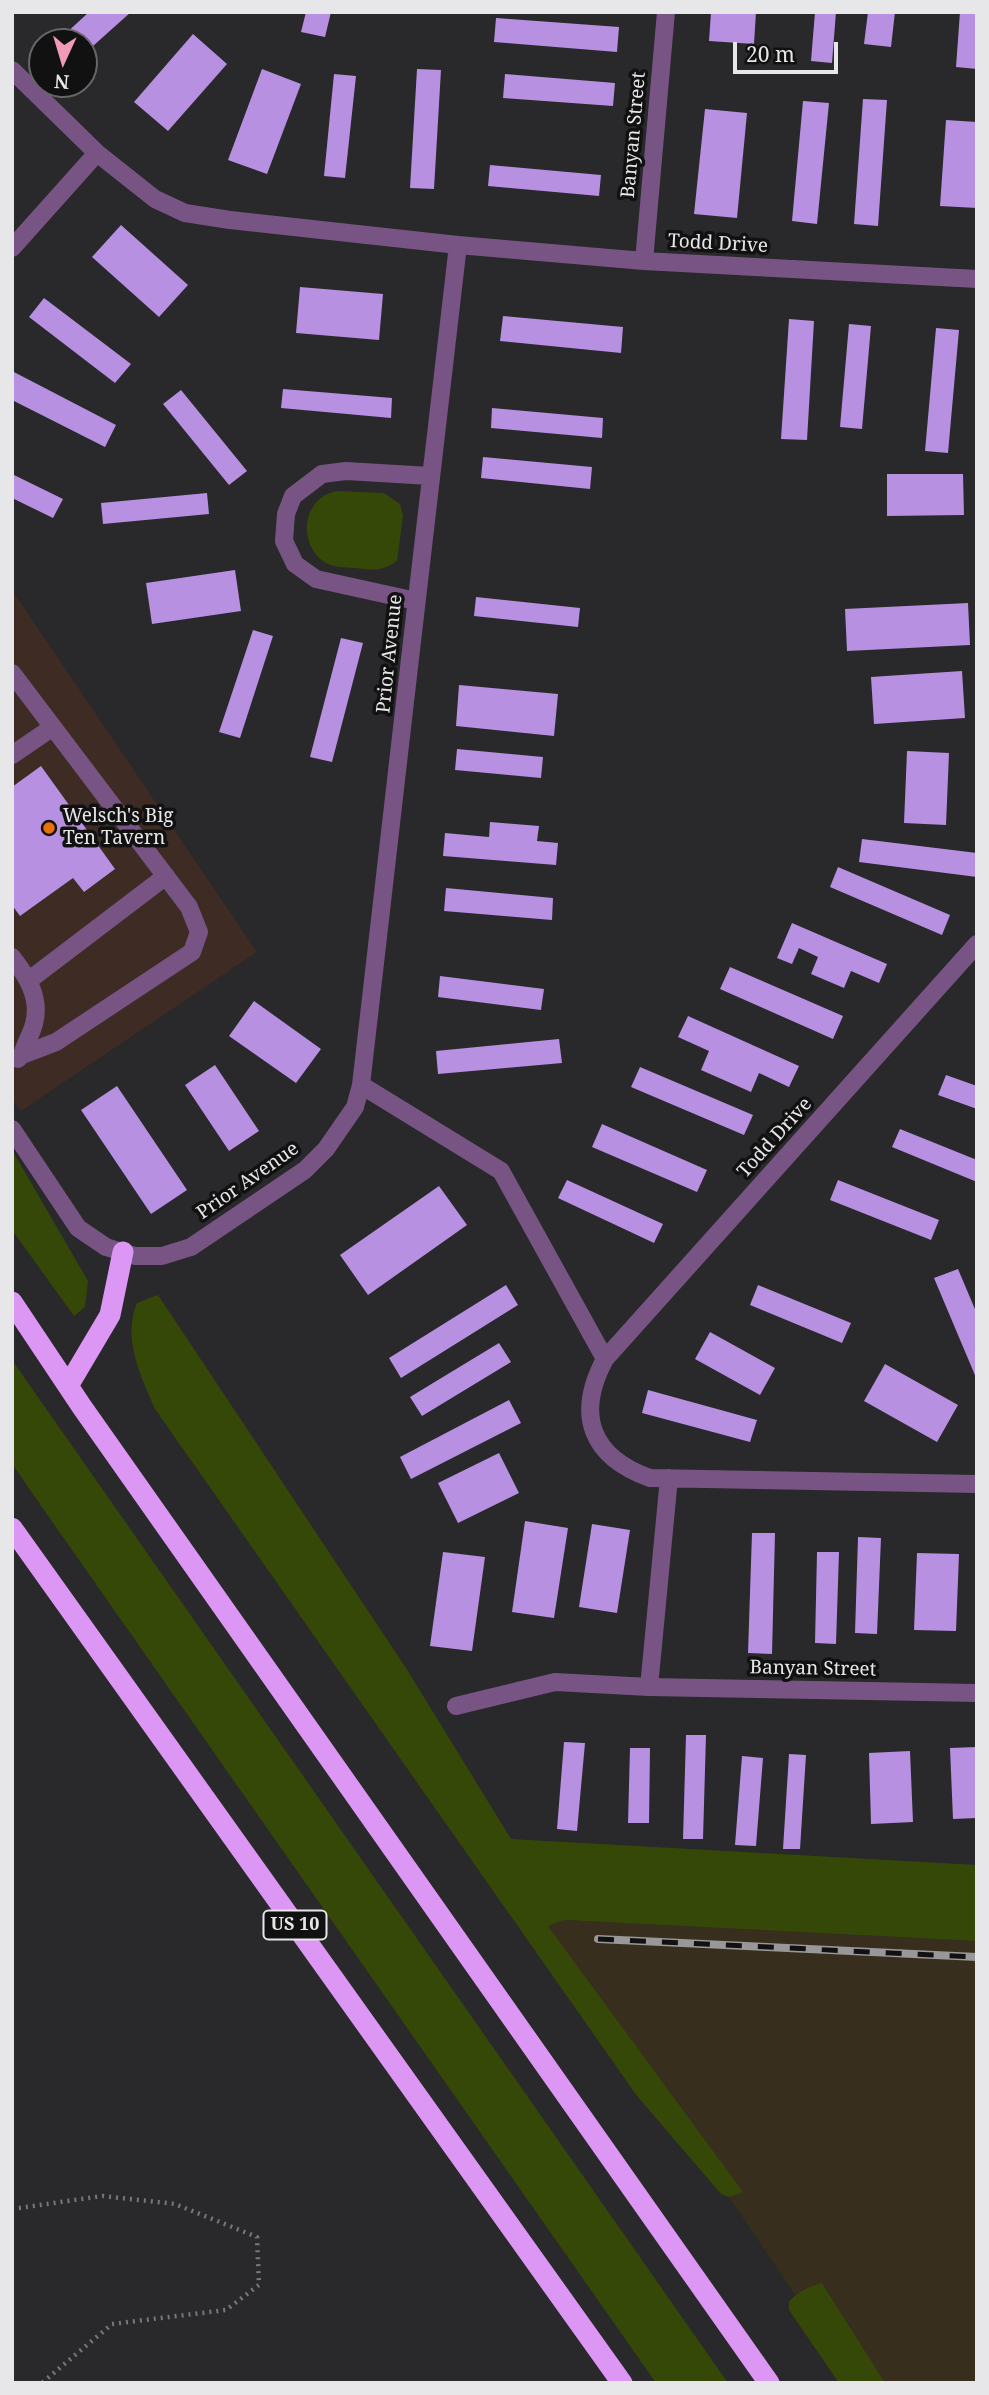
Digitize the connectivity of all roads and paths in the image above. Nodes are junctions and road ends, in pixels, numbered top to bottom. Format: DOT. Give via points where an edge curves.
graph roads {
  1 [pos="666,12"];
  2 [pos="12,70"];
  3 [pos="97,153"];
  4 [pos="458,245"];
  5 [pos="12,248"];
  6 [pos="644,261"];
  7 [pos="977,279"];
  8 [pos="430,476"];
  9 [pos="416,601"];
  10 [pos="12,673"];
  11 [pos="53,727"];
  12 [pos="12,755"];
  13 [pos="166,876"];
  14 [pos="977,944"];
  15 [pos="12,957"];
  16 [pos="28,981"];
  17 [pos="17,1059"];
  18 [pos="360,1085"];
  19 [pos="12,1129"];
  20 [pos="123,1252"];
  21 [pos="12,1302"];
  22 [pos="605,1360"];
  23 [pos="68,1386"];
  24 [pos="669,1478"];
  25 [pos="977,1484"];
  26 [pos="12,1528"];
  27 [pos="649,1687"];
  28 [pos="977,1693"];
  29 [pos="456,1706"];
  30 [pos="12,2209"];
  31 [pos="42,2383"];
  32 [pos="622,2383"];
  33 [pos="769,2383"];
  1 -- 6 [label="street, Banyan Street"];
  2 -- 3 [label="street"];
  3 -- 4 [label="street" via="155,199 185,213"];
  3 -- 5 [label="street"];
  4 -- 6 [label="street, Todd Drive"];
  4 -- 8 [label="street, Prior Avenue"];
  6 -- 7 [label="street, Todd Drive"];
  8 -- 9 [label="street, Prior Avenue"];
  8 -- 9 [label="street" via="322,474 293,496 286,514 284,541 295,564 316,579"];
  9 -- 18 [label="street, Prior Avenue"];
  10 -- 11 [label="street"];
  11 -- 12 [label="street"];
  11 -- 13 [label="street"];
  13 -- 16 [label="street"];
  13 -- 17 [label="street" via="189,908 199,932 192,952 56,1042"];
  14 -- 22 [label="street, Todd Drive"];
  15 -- 16 [label="street"];
  16 -- 17 [label="street" via="36,995 37,1013"];
  18 -- 20 [label="street, Prior Avenue" via="355,1107 305,1170 191,1247 163,1255"];
  18 -- 22 [label="street" via="501,1171"];
  19 -- 20 [label="street, Prior Avenue" via="78,1228 106,1247"];
  20 -- 23 [label="highway" via="110,1315"];
  21 -- 23 [label="highway"];
  22 -- 24 [label="street, Todd Drive" via="593,1382 589,1407 594,1432 607,1453 627,1469 650,1478"];
  23 -- 33 [label="highway"];
  24 -- 25 [label="street, Todd Drive"];
  24 -- 27 [label="street"];
  26 -- 32 [label="highway, US 10"];
  27 -- 28 [label="street, Banyan Street"];
  27 -- 29 [label="street, Banyan Street" via="555,1682"];
  30 -- 31 [label="path" via="103,2196 175,2204 257,2236 259,2285 226,2310 112,2324"];
}
